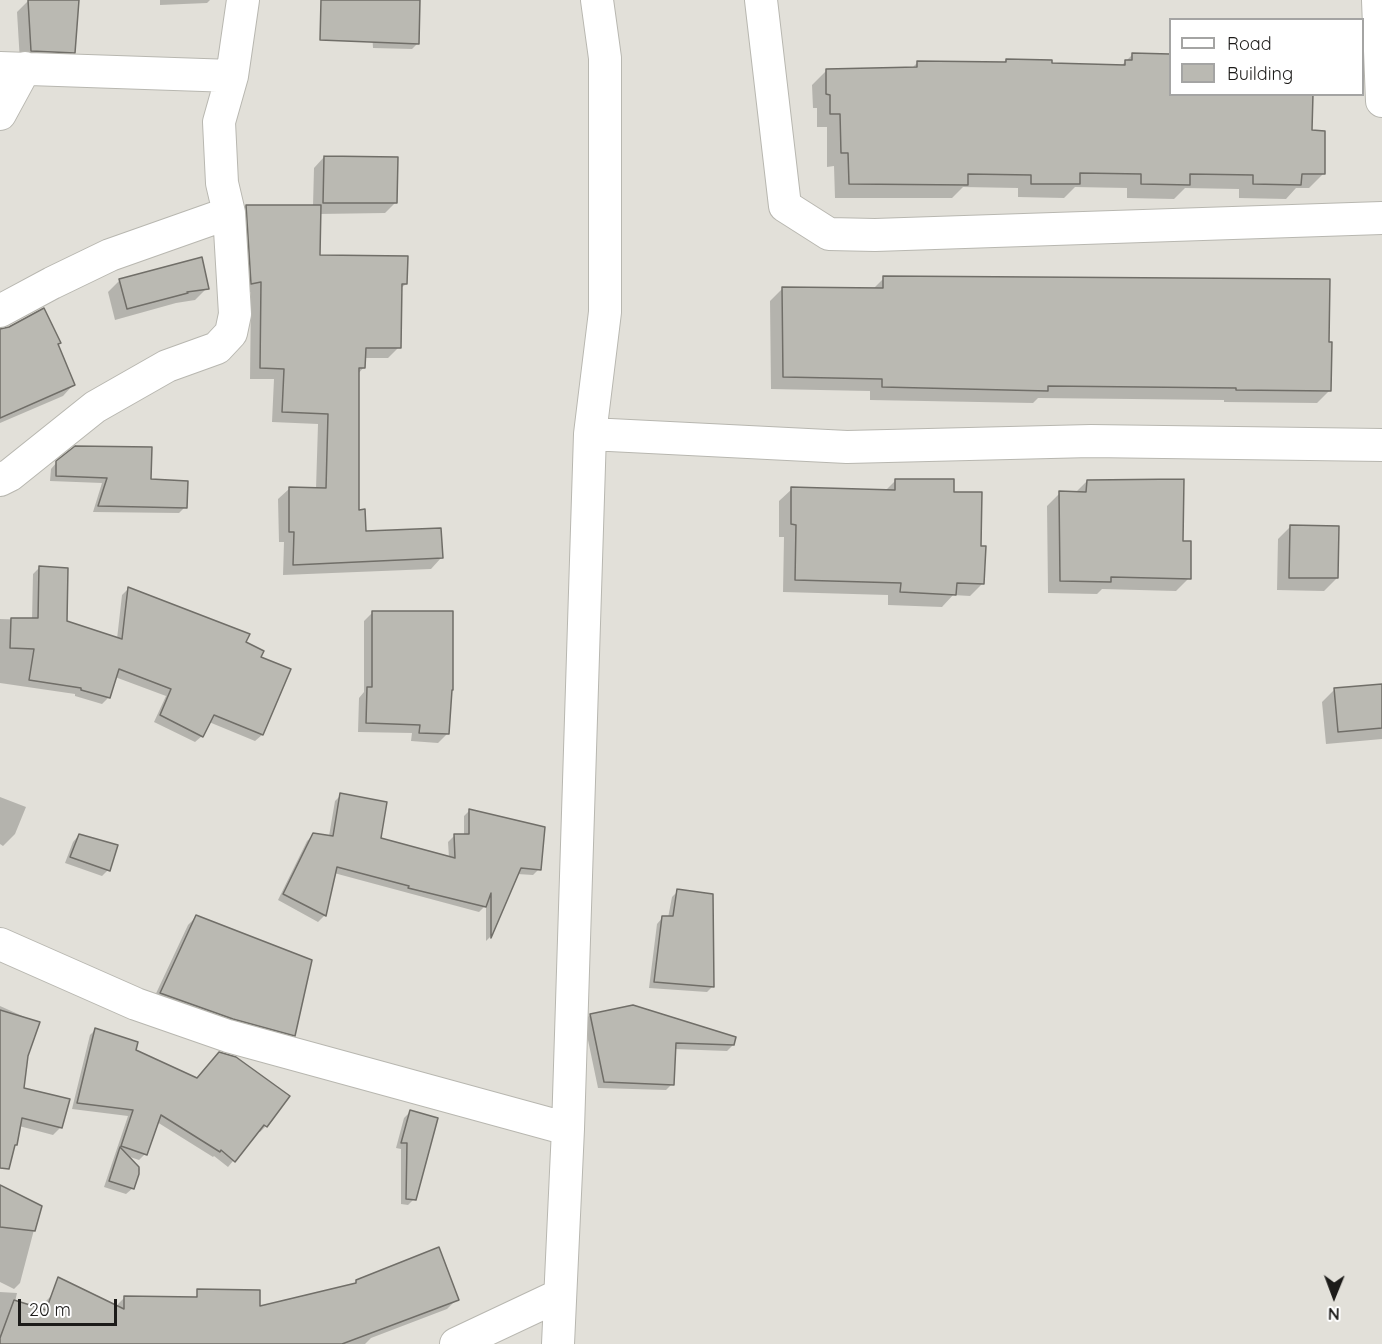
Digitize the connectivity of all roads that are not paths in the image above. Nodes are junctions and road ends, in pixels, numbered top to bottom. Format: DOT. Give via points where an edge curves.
graph roads {
  1 [pos="243,0"];
  2 [pos="597,0"];
  3 [pos="761,0"];
  4 [pos="1378,0"];
  5 [pos="13,68"];
  6 [pos="232,76"];
  7 [pos="1382,101"];
  8 [pos="0,114"];
  9 [pos="229,213"];
  10 [pos="1382,218"];
  11 [pos="0,311"];
  12 [pos="590,434"];
  13 [pos="1382,446"];
  14 [pos="0,480"];
  15 [pos="0,944"];
  16 [pos="568,1129"];
  17 [pos="560,1295"];
  18 [pos="456,1344"];
  19 [pos="558,1344"];
  1 -- 6 [label="street"];
  2 -- 12 [label="street" via="605,58 605,312"];
  3 -- 10 [label="street" via="785,206 829,234"];
  4 -- 7 [label="street"];
  5 -- 6 [label="street"];
  5 -- 8 [label="street"];
  6 -- 9 [label="street" via="219,122 222,183"];
  9 -- 11 [label="street" via="110,255"];
  9 -- 14 [label="street" via="235,314 231,333 217,348 167,366 94,406"];
  12 -- 13 [label="street" via="847,447 1090,441"];
  12 -- 16 [label="street"];
  15 -- 16 [label="street" via="136,1004 228,1036"];
  16 -- 17 [label="street"];
  17 -- 18 [label="street"];
  17 -- 19 [label="street"];
}
